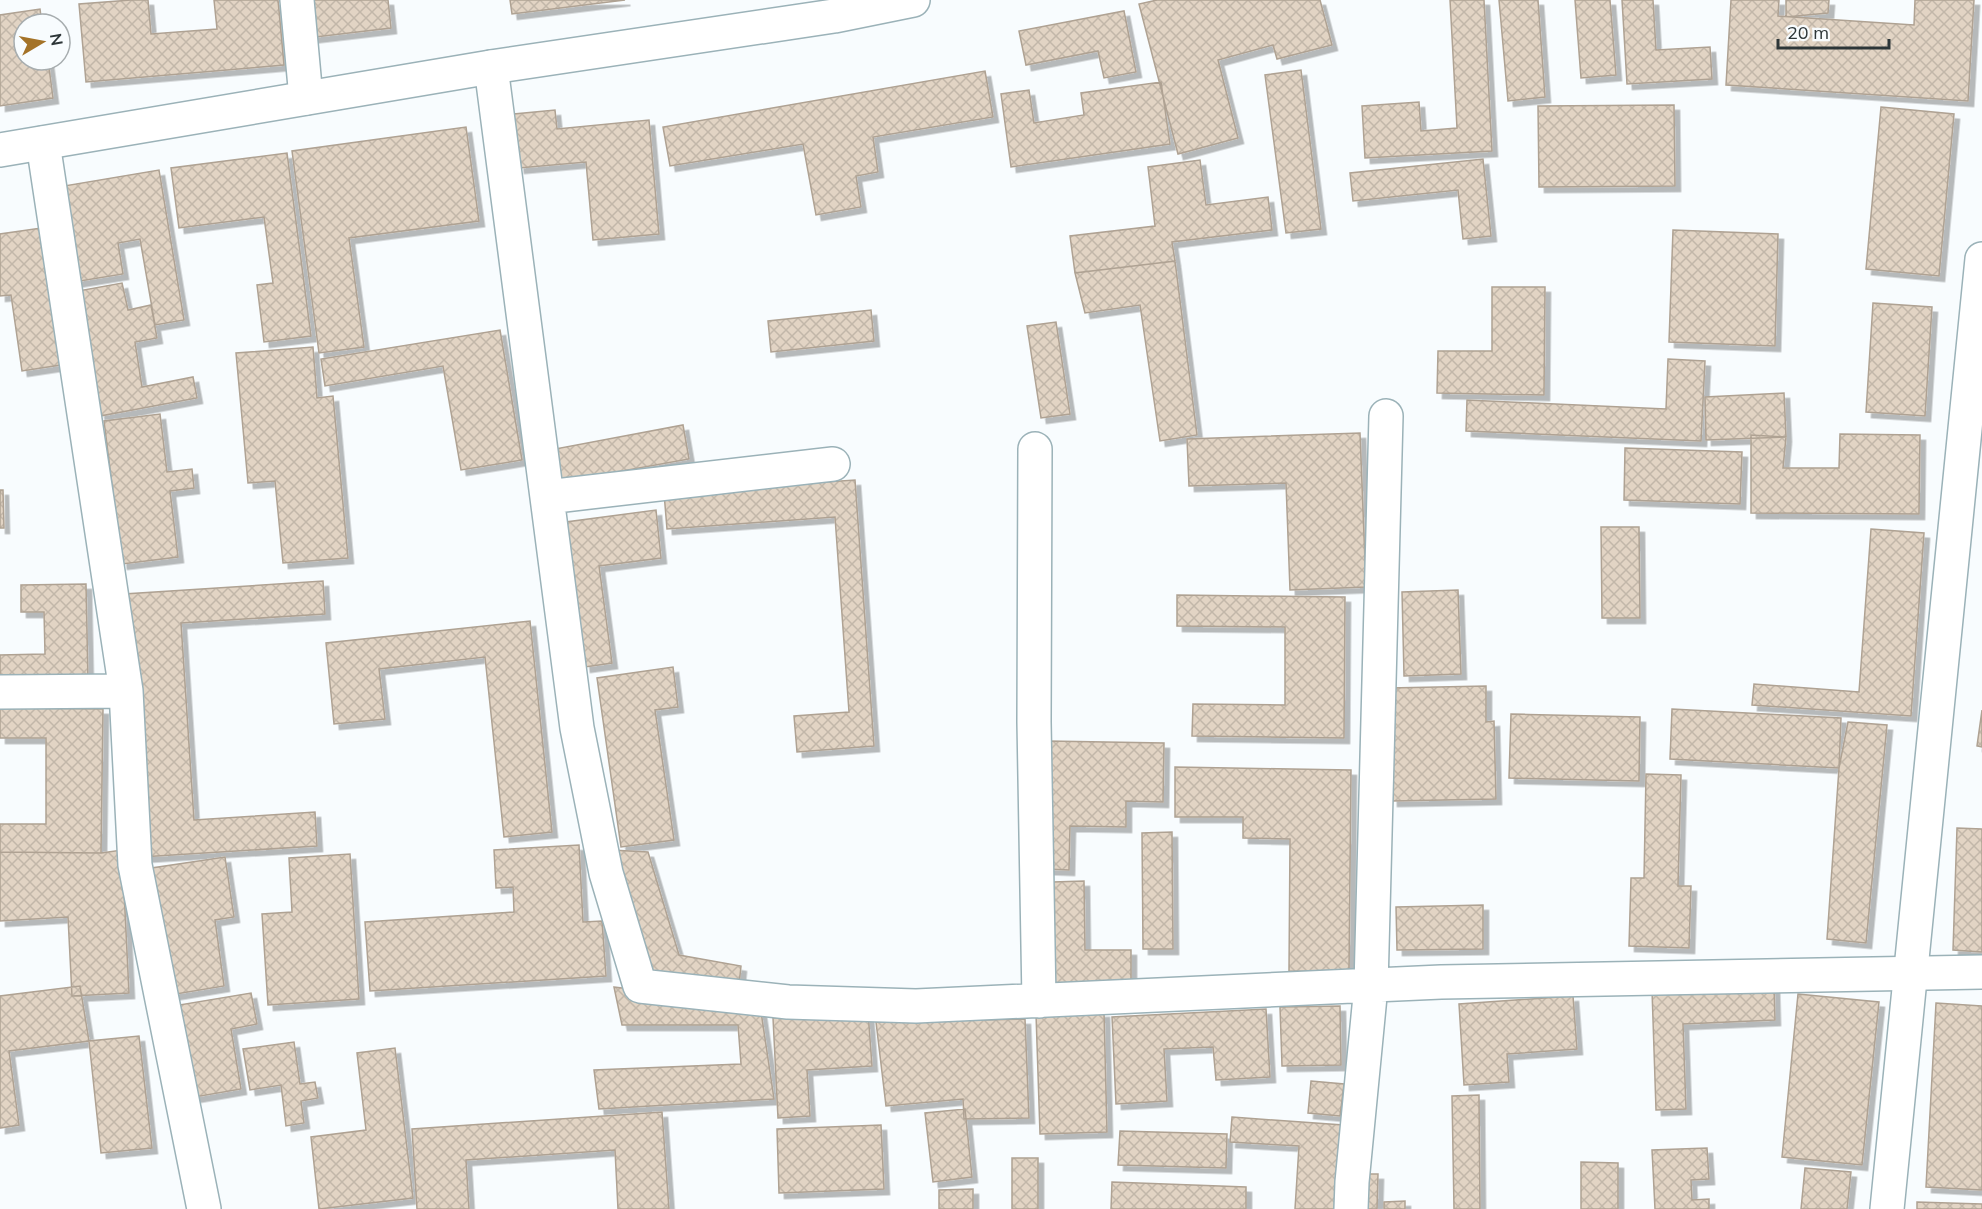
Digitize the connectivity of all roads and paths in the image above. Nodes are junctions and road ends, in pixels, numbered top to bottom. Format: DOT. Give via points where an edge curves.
graph roads {
  1 [pos="297,0"];
  2 [pos="914,0"];
  3 [pos="490,67"];
  4 [pos="306,98"];
  5 [pos="43,142"];
  6 [pos="0,150"];
  7 [pos="1982,260"];
  8 [pos="1386,416"];
  9 [pos="1035,449"];
  10 [pos="833,464"];
  11 [pos="547,497"];
  12 [pos="126,691"];
  13 [pos="0,693"];
  14 [pos="1982,972"];
  15 [pos="1912,973"];
  16 [pos="1371,986"];
  17 [pos="1039,1001"];
  18 [pos="204,1209"];
  19 [pos="1351,1209"];
  20 [pos="1887,1209"];
  1 -- 4 [label="street"];
  2 -- 3 [label="street" via="834,16"];
  3 -- 4 [label="street"];
  3 -- 11 [label="street"];
  4 -- 5 [label="street"];
  5 -- 6 [label="street"];
  5 -- 12 [label="street"];
  7 -- 15 [label="street"];
  8 -- 16 [label="street"];
  9 -- 17 [label="street"];
  10 -- 11 [label="street"];
  11 -- 17 [label="street" via="577,728 606,873 640,986 788,1002 916,1006"];
  12 -- 13 [label="street"];
  12 -- 18 [label="street" via="135,865"];
  14 -- 15 [label="street"];
  15 -- 16 [label="street"];
  15 -- 20 [label="street"];
  16 -- 17 [label="street"];
  16 -- 19 [label="street"];
}
